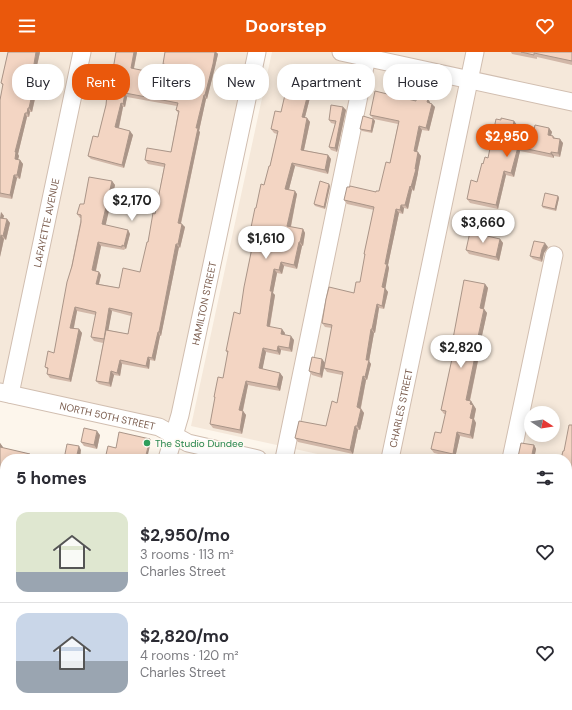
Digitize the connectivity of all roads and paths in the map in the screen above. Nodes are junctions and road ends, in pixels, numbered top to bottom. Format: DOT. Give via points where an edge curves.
graph roads {
  1 [pos="82,52"];
  2 [pos="257,52"];
  3 [pos="341,52"];
  4 [pos="475,52"];
  5 [pos="367,55"];
  6 [pos="469,80"];
  7 [pos="572,102"];
  8 [pos="554,255"];
  9 [pos="5,393"];
  10 [pos="174,435"];
  11 [pos="168,454"];
  12 [pos="236,454"];
  13 [pos="285,454"];
  14 [pos="391,454"];
  15 [pos="512,454"];
  1 -- 9 [label="street, LAFAYETTE AVENUE"];
  2 -- 10 [label="street, HAMILTON STREET"];
  3 -- 5 [label="street"];
  4 -- 6 [label="street, CHARLES STREET"];
  5 -- 6 [label="street"];
  5 -- 13 [label="street"];
  6 -- 7 [label="street"];
  6 -- 14 [label="street, CHARLES STREET"];
  8 -- 15 [label="street"];
  9 -- 10 [label="street, NORTH 50TH STREET" via="159,427"];
  10 -- 11 [label="street, HAMILTON STREET"];
  10 -- 12 [label="street, NORTH 50TH STREET" via="188,443"];
}
